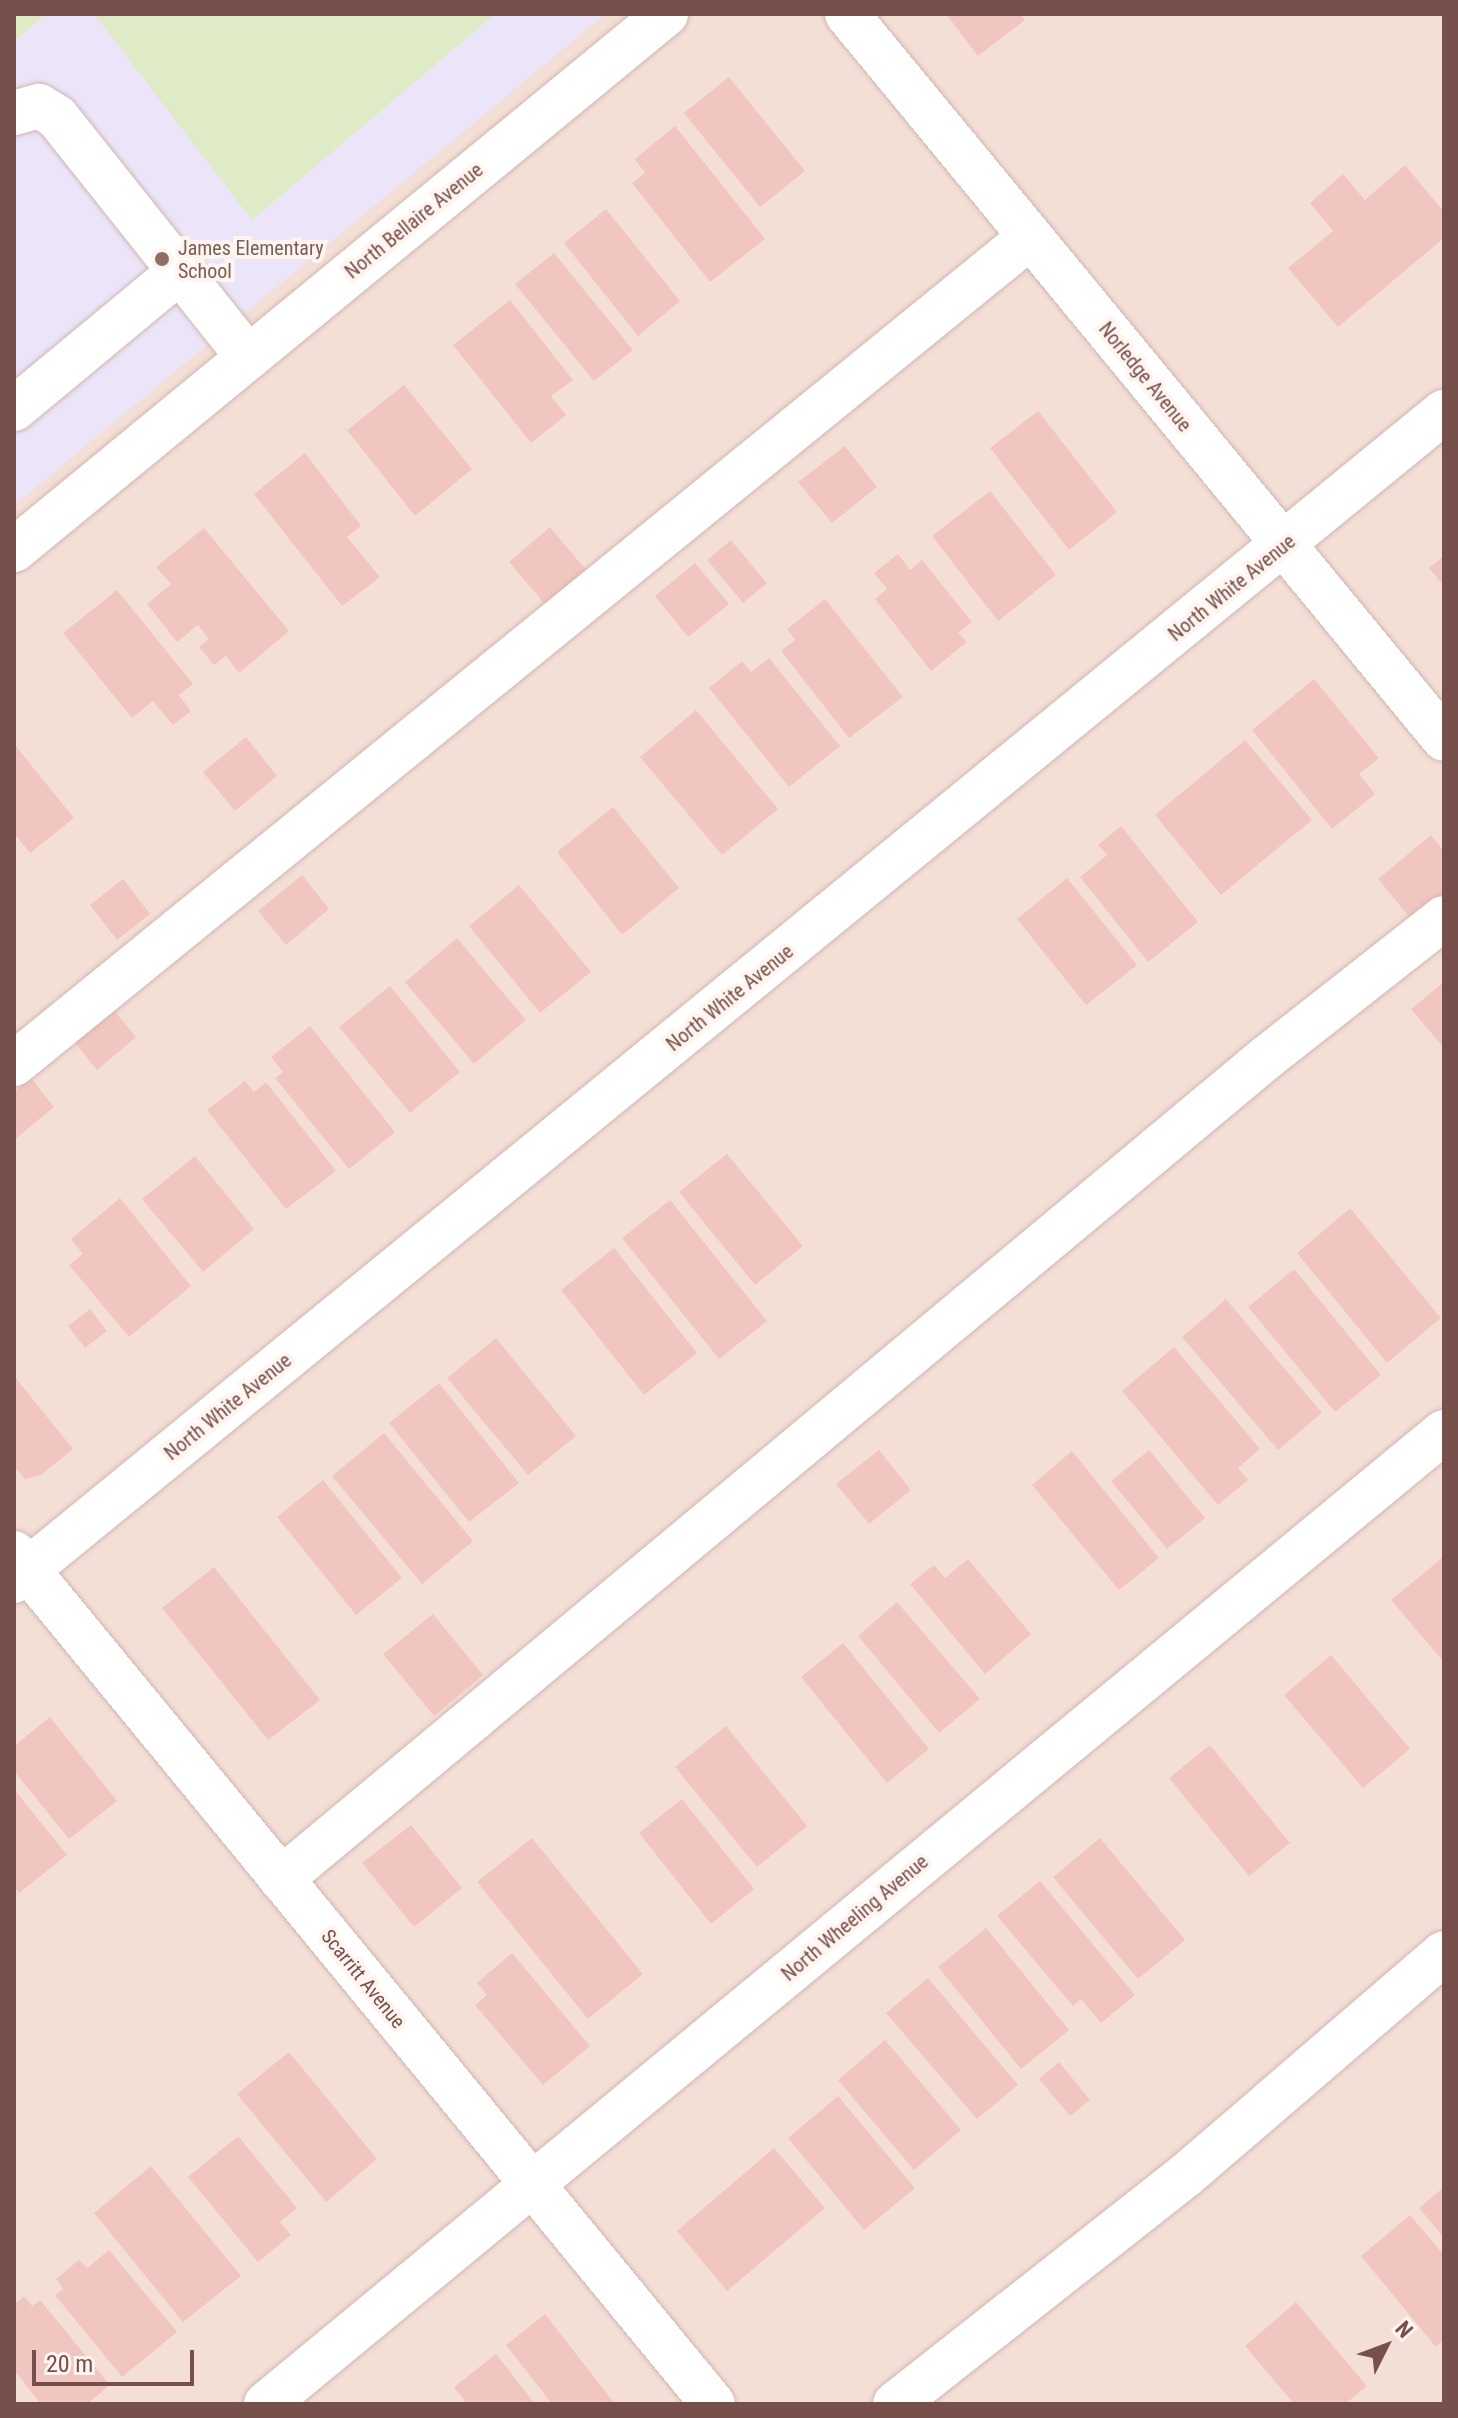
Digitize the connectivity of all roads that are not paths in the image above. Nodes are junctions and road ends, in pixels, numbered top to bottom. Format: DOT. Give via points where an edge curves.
graph roads {
  1 [pos="666,14"];
  2 [pos="847,14"];
  3 [pos="14,113"];
  4 [pos="1030,237"];
  5 [pos="179,272"];
  6 [pos="248,357"];
  7 [pos="14,409"];
  8 [pos="1444,412"];
  9 [pos="1284,546"];
  10 [pos="14,550"];
  11 [pos="1444,739"];
  12 [pos="1444,918"];
  13 [pos="14,1064"];
  14 [pos="1444,1432"];
  15 [pos="19,1568"];
  16 [pos="281,1879"];
  17 [pos="1444,1953"];
  18 [pos="532,2184"];
  19 [pos="266,2404"];
  20 [pos="713,2404"];
  21 [pos="895,2404"];
  1 -- 6 [label="street, North Bellaire Avenue"];
  2 -- 4 [label="street, Norledge Avenue"];
  3 -- 5 [label="street" via="39,106 57,117"];
  4 -- 9 [label="street, Norledge Avenue"];
  4 -- 13 [label="street" via="613,582"];
  5 -- 6 [label="street"];
  5 -- 7 [label="street"];
  6 -- 10 [label="street, North Bellaire Avenue"];
  8 -- 9 [label="street, North White Avenue"];
  9 -- 11 [label="street, Norledge Avenue"];
  9 -- 15 [label="street, North White Avenue"];
  12 -- 16 [label="street" via="1266,1058"];
  14 -- 18 [label="street, North Wheeling Avenue"];
  15 -- 16 [label="street, Scarritt Avenue"];
  16 -- 18 [label="street, Scarritt Avenue"];
  17 -- 21 [label="street" via="1186,2175"];
  18 -- 19 [label="street, North Wheeling Avenue"];
  18 -- 20 [label="street, Scarritt Avenue"];
}
